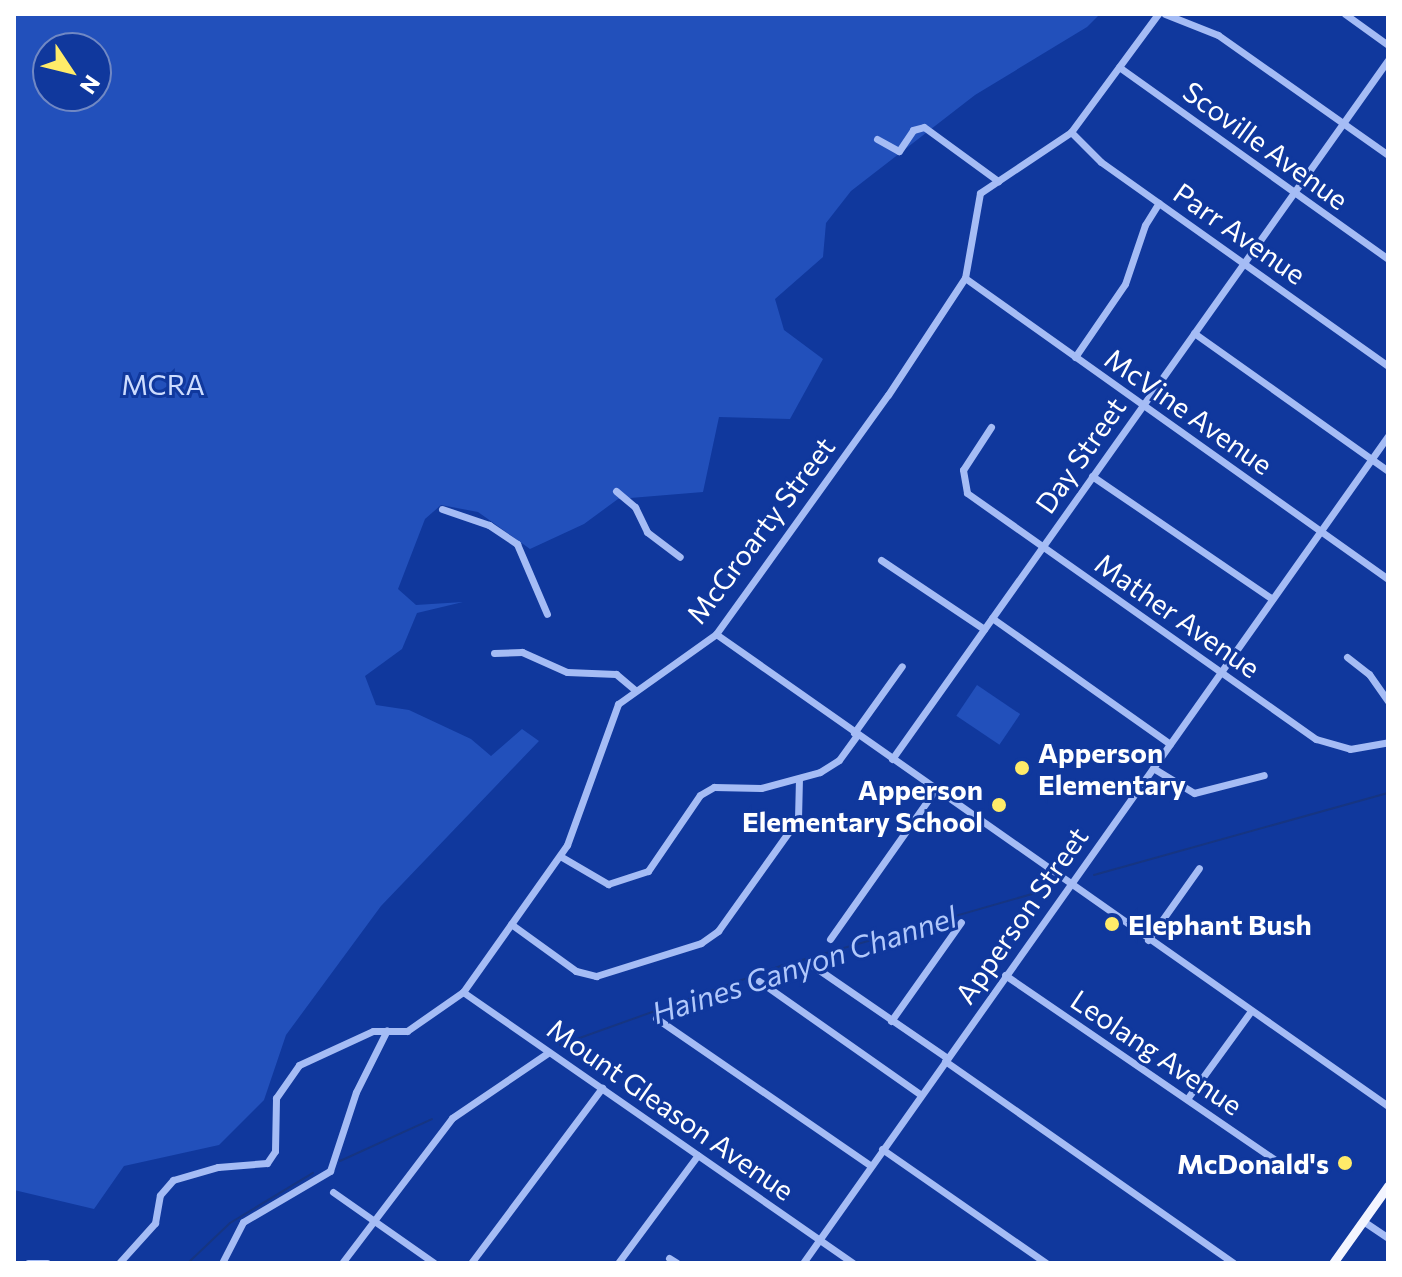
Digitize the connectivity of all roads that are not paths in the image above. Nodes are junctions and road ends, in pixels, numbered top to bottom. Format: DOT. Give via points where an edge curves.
graph roads {
  1 [pos="1158,14"];
  2 [pos="1165,14"];
  3 [pos="1345,14"];
  4 [pos="1388,45"];
  5 [pos="1388,60"];
  6 [pos="1119,67"];
  7 [pos="1343,123"];
  8 [pos="1071,132"];
  9 [pos="877,139"];
  10 [pos="1388,155"];
  11 [pos="998,181"];
  12 [pos="1294,193"];
  13 [pos="1159,203"];
  14 [pos="1388,259"];
  15 [pos="1244,263"];
  16 [pos="965,278"];
  17 [pos="1194,333"];
  18 [pos="1075,357"];
  19 [pos="1388,366"];
  20 [pos="1142,405"];
  21 [pos="991,427"];
  22 [pos="1388,436"];
  23 [pos="1372,459"];
  24 [pos="1388,471"];
  25 [pos="1092,476"];
  26 [pos="616,491"];
  27 [pos="442,509"];
  28 [pos="1320,531"];
  29 [pos="1043,546"];
  30 [pos="680,557"];
  31 [pos="881,560"];
  32 [pos="1388,579"];
  33 [pos="1272,599"];
  34 [pos="547,614"];
  35 [pos="992,618"];
  36 [pos="984,629"];
  37 [pos="716,634"];
  38 [pos="494,653"];
  39 [pos="1347,657"];
  40 [pos="902,666"];
  41 [pos="1220,672"];
  42 [pos="635,690"];
  43 [pos="1388,701"];
  44 [pos="856,734"];
  45 [pos="1388,742"];
  46 [pos="1170,744"];
  47 [pos="892,759"];
  48 [pos="1153,768"];
  49 [pos="1264,775"];
  50 [pos="799,779"];
  51 [pos="935,790"];
  52 [pos="560,856"];
  53 [pos="1199,868"];
  54 [pos="1069,885"];
  55 [pos="961,922"];
  56 [pos="511,924"];
  57 [pos="830,939"];
  58 [pos="1148,940"];
  59 [pos="809,963"];
  60 [pos="1005,975"];
  61 [pos="759,981"];
  62 [pos="463,992"];
  63 [pos="1251,1011"];
  64 [pos="656,1018"];
  65 [pos="891,1021"];
  66 [pos="387,1030"];
  67 [pos="549,1052"];
  68 [pos="946,1059"];
  69 [pos="602,1088"];
  70 [pos="921,1095"];
  71 [pos="1187,1099"];
  72 [pos="1388,1106"];
  73 [pos="882,1149"];
  74 [pos="698,1155"];
  75 [pos="870,1165"];
  76 [pos="1284,1166"];
  77 [pos="1388,1186"];
  78 [pos="333,1192"];
  79 [pos="373,1220"];
  80 [pos="1363,1221"];
  81 [pos="1388,1238"];
  82 [pos="820,1240"];
  83 [pos="669,1258"];
  84 [pos="28,1263"];
  85 [pos="47,1263"];
  86 [pos="119,1263"];
  87 [pos="222,1263"];
  88 [pos="342,1263"];
  89 [pos="434,1263"];
  90 [pos="471,1263"];
  91 [pos="618,1263"];
  92 [pos="677,1263"];
  93 [pos="803,1263"];
  94 [pos="853,1263"];
  95 [pos="1046,1263"];
  96 [pos="1233,1263"];
  97 [pos="1333,1263"];
  1 -- 6 [label="street, McGroarty Street"];
  2 -- 7 [label="street" via="1218,35"];
  3 -- 4 [label="street"];
  5 -- 7 [label="street, Day Street"];
  6 -- 8 [label="street, McGroarty Street"];
  6 -- 12 [label="street, Scoville Avenue"];
  7 -- 10 [label="street"];
  7 -- 12 [label="street, Day Street"];
  8 -- 11 [label="street, McGroarty Street"];
  8 -- 13 [label="street, Parr Avenue" via="1101,162"];
  9 -- 11 [label="street" via="899,151 919,127 971,156"];
  11 -- 16 [label="street, McGroarty Street" via="977,198"];
  12 -- 14 [label="street, Scoville Avenue"];
  12 -- 15 [label="street, Day Street"];
  13 -- 15 [label="street, Parr Avenue"];
  13 -- 18 [label="street" via="1145,225 1125,284"];
  15 -- 17 [label="street, Day Street"];
  15 -- 19 [label="street, Parr Avenue"];
  16 -- 18 [label="street, McVine Avenue"];
  16 -- 37 [label="street, McGroarty Street"];
  17 -- 20 [label="street, Day Street"];
  17 -- 23 [label="street"];
  18 -- 20 [label="street, McVine Avenue"];
  20 -- 25 [label="street, Day Street"];
  20 -- 28 [label="street, McVine Avenue"];
  21 -- 29 [label="street, Mather Avenue" via="965,464 962,479 967,493"];
  22 -- 23 [label="street, Apperson Street"];
  23 -- 24 [label="street"];
  23 -- 28 [label="street, Apperson Street"];
  25 -- 29 [label="street, Day Street"];
  25 -- 33 [label="street"];
  26 -- 30 [label="street" via="635,507 647,532"];
  27 -- 34 [label="street" via="489,525 517,544"];
  28 -- 32 [label="street, McVine Avenue"];
  28 -- 33 [label="street, Apperson Street"];
  29 -- 35 [label="street, Day Street"];
  29 -- 41 [label="street, Mather Avenue"];
  31 -- 36 [label="street"];
  33 -- 41 [label="street, Apperson Street"];
  35 -- 36 [label="street, Day Street"];
  35 -- 46 [label="street"];
  36 -- 47 [label="street, Day Street"];
  37 -- 42 [label="street, McGroarty Street"];
  37 -- 44 [label="street"];
  38 -- 42 [label="street" via="522,652 567,672 616,674"];
  39 -- 43 [label="street" via="1369,674"];
  40 -- 44 [label="street"];
  41 -- 45 [label="street, Mather Avenue" via="1324,743 1350,749"];
  41 -- 46 [label="street, Apperson Street"];
  42 -- 52 [label="street, McGroarty Street" via="611,717 579,821"];
  44 -- 47 [label="street"];
  44 -- 50 [label="street" via="833,765"];
  46 -- 48 [label="street, Apperson Street"];
  47 -- 51 [label="street"];
  48 -- 49 [label="street" via="1194,793"];
  48 -- 54 [label="street, Apperson Street"];
  50 -- 52 [label="street" via="705,791 655,866 616,883 594,880"];
  50 -- 56 [label="street" via="798,819 718,931 701,943 596,976 576,971"];
  51 -- 54 [label="street"];
  51 -- 57 [label="street"];
  52 -- 56 [label="street, McGroarty Street"];
  53 -- 58 [label="street"];
  54 -- 58 [label="street"];
  54 -- 60 [label="street, Apperson Street"];
  55 -- 65 [label="street"];
  56 -- 62 [label="street, McGroarty Street"];
  58 -- 63 [label="street"];
  59 -- 65 [label="street"];
  60 -- 68 [label="street, Apperson Street"];
  60 -- 71 [label="street, Leolang Avenue"];
  61 -- 70 [label="street"];
  62 -- 66 [label="street, McGroarty Street" via="407,1031"];
  62 -- 67 [label="street, Mount Gleason Avenue"];
  63 -- 71 [label="street"];
  63 -- 72 [label="street"];
  64 -- 75 [label="street"];
  65 -- 68 [label="street"];
  66 -- 86 [label="street, McGroarty Street" via="373,1031 295,1068 276,1098 270,1160 260,1167 218,1167 173,1180 160,1195 155,1223"];
  66 -- 87 [label="street" via="356,1092 328,1173 243,1222"];
  67 -- 69 [label="street, Mount Gleason Avenue"];
  67 -- 79 [label="street" via="452,1118"];
  68 -- 70 [label="street, Apperson Street"];
  68 -- 96 [label="street"];
  69 -- 74 [label="street, Mount Gleason Avenue"];
  69 -- 90 [label="street"];
  70 -- 73 [label="street, Apperson Street"];
  71 -- 76 [label="street, Leolang Avenue"];
  73 -- 75 [label="street, Apperson Street"];
  73 -- 95 [label="street"];
  74 -- 82 [label="street, Mount Gleason Avenue"];
  74 -- 91 [label="street"];
  75 -- 82 [label="street, Apperson Street"];
  77 -- 80 [label="main road"];
  78 -- 79 [label="street"];
  79 -- 88 [label="street"];
  79 -- 89 [label="street"];
  80 -- 81 [label="street"];
  80 -- 97 [label="main road"];
  82 -- 93 [label="street, Apperson Street"];
  82 -- 94 [label="street, Mount Gleason Avenue"];
  83 -- 92 [label="street"];
  84 -- 85 [label="street"];
}
